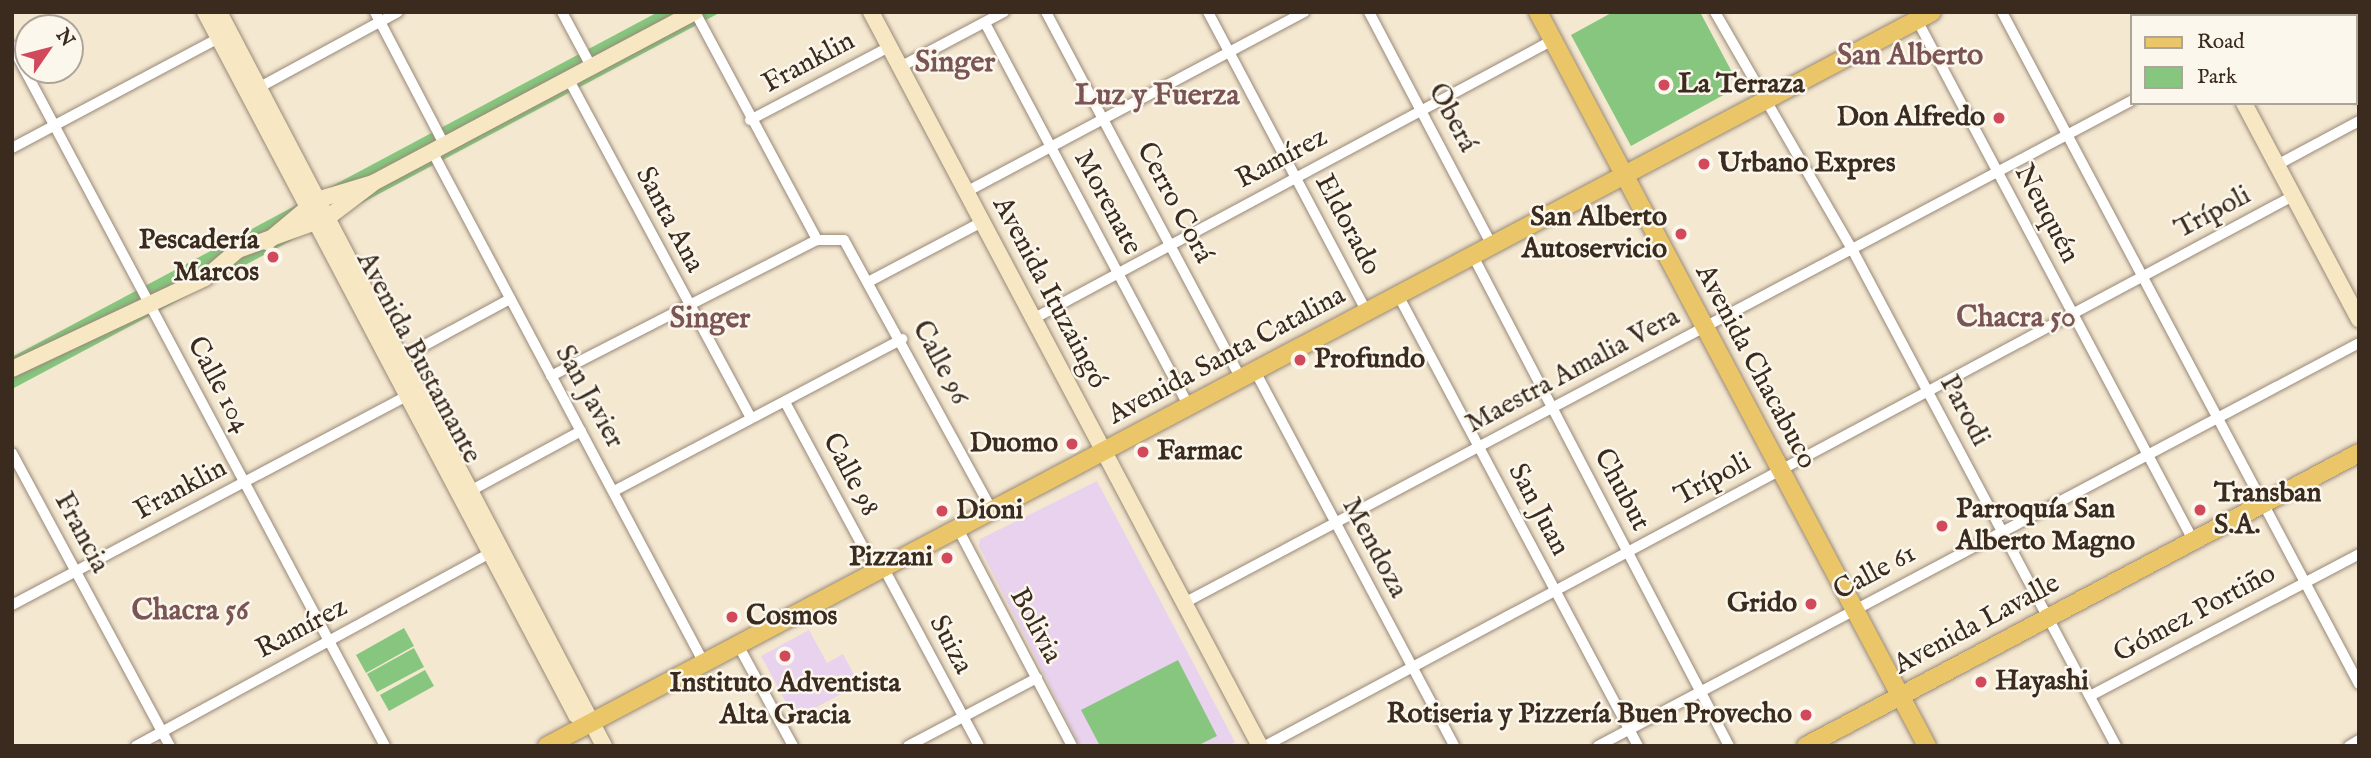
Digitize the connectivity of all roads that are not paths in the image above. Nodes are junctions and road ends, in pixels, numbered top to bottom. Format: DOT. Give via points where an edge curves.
graph roads {
  1 [pos="205,12"];
  2 [pos="219,12"];
  3 [pos="398,12"];
  4 [pos="562,12"];
  5 [pos="695,12"];
  6 [pos="871,12"];
  7 [pos="1004,12"];
  8 [pos="1046,12"];
  9 [pos="1208,12"];
  10 [pos="1304,12"];
  11 [pos="1369,12"];
  12 [pos="1538,12"];
  13 [pos="1715,12"];
  14 [pos="2002,12"];
  15 [pos="1925,16"];
  16 [pos="378,17"];
  17 [pos="985,23"];
  18 [pos="219,38"];
  19 [pos="1553,40"];
  20 [pos="12,46"];
  21 [pos="889,47"];
  22 [pos="1229,52"];
  23 [pos="900,67"];
  24 [pos="592,68"];
  25 [pos="569,80"];
  26 [pos="258,88"];
  27 [pos="1765,101"];
  28 [pos="2130,102"];
  29 [pos="2245,105"];
  30 [pos="1423,111"];
  31 [pos="1103,119"];
  32 [pos="750,120"];
  33 [pos="2359,121"];
  34 [pos="55,125"];
  35 [pos="2067,135"];
  36 [pos="1051,147"];
  37 [pos="12,148"];
  38 [pos="439,150"];
  39 [pos="2277,165"];
  40 [pos="1998,172"];
  41 [pos="1624,176"];
  42 [pos="1296,177"];
  43 [pos="373,183"];
  44 [pos="966,192"];
  45 [pos="2293,196"];
  46 [pos="312,203"];
  47 [pos="322,221"];
  48 [pos="982,222"];
  49 [pos="817,240"];
  50 [pos="267,242"];
  51 [pos="1170,244"];
  52 [pos="1493,245"];
  53 [pos="1852,249"];
  54 [pos="1473,256"];
  55 [pos="1119,273"];
  56 [pos="2143,276"];
  57 [pos="870,281"];
  58 [pos="1398,295"];
  59 [pos="510,299"];
  60 [pos="148,301"];
  61 [pos="688,305"];
  62 [pos="1367,312"];
  63 [pos="2073,314"];
  64 [pos="1033,318"];
  65 [pos="2359,319"];
  66 [pos="1704,327"];
  67 [pos="902,339"];
  68 [pos="2359,343"];
  69 [pos="403,357"];
  70 [pos="12,369"];
  71 [pos="1248,374"];
  72 [pos="551,376"];
  73 [pos="1928,391"];
  74 [pos="409,395"];
  75 [pos="785,402"];
  76 [pos="1189,406"];
  77 [pos="1552,408"];
  78 [pos="2218,417"];
  79 [pos="751,418"];
  80 [pos="581,431"];
  81 [pos="1479,446"];
  82 [pos="1104,451"];
  83 [pos="12,453"];
  84 [pos="2359,453"];
  85 [pos="2148,454"];
  86 [pos="1780,470"];
  87 [pos="244,482"];
  88 [pos="472,490"];
  89 [pos="614,491"];
  90 [pos="2263,503"];
  91 [pos="992,510"];
  92 [pos="1335,523"];
  93 [pos="957,527"];
  94 [pos="2002,531"];
  95 [pos="2193,540"];
  96 [pos="1628,552"];
  97 [pos="490,553"];
  98 [pos="2359,554"];
  99 [pos="878,567"];
  100 [pos="75,572"];
  101 [pos="2305,582"];
  102 [pos="1555,591"];
  103 [pos="1184,603"];
  104 [pos="12,605"];
  105 [pos="1854,610"];
  106 [pos="2048,618"];
  107 [pos="330,640"];
  108 [pos="738,645"];
  109 [pos="704,663"];
  110 [pos="556,664"];
  111 [pos="1412,667"];
  112 [pos="1037,678"];
  113 [pos="2359,684"];
  114 [pos="1701,691"];
  115 [pos="1900,696"];
  116 [pos="2090,696"];
  117 [pos="963,717"];
  118 [pos="591,723"];
  119 [pos="1629,729"];
  120 [pos="162,731"];
  121 [pos="2359,740"];
  122 [pos="136,746"];
  123 [pos="170,746"];
  124 [pos="385,746"];
  125 [pos="547,746"];
  126 [pos="604,746"];
  127 [pos="793,746"];
  128 [pos="908,746"];
  129 [pos="979,746"];
  130 [pos="1072,746"];
  131 [pos="1263,746"];
  132 [pos="1454,746"];
  133 [pos="1598,746"];
  134 [pos="1638,746"];
  135 [pos="1729,746"];
  136 [pos="1806,746"];
  137 [pos="1927,746"];
  138 [pos="2116,746"];
  139 [pos="2348,746"];
  1 -- 18 [label="main road, Avenida Bustamante"];
  2 -- 26 [label="main road, Avenida Bustamante"];
  3 -- 16 [label="street"];
  4 -- 24 [label="street"];
  5 -- 24 [label="main road"];
  5 -- 32 [label="street"];
  6 -- 21 [label="main road, Avenida Ituzaingó"];
  7 -- 17 [label="street, Franklin"];
  8 -- 31 [label="street, Cerro Corá"];
  9 -- 22 [label="street, Eldorado"];
  10 -- 22 [label="street"];
  11 -- 30 [label="street, Oberá"];
  12 -- 19 [label="main road, Avenida Chacabuco"];
  13 -- 27 [label="street, Parodi"];
  14 -- 35 [label="street"];
  15 -- 27 [label="main road, Avenida Santa Catalina"];
  15 -- 40 [label="street, Neuquén"];
  16 -- 26 [label="street"];
  16 -- 38 [label="street, San Javier"];
  17 -- 23 [label="street, Franklin"];
  17 -- 36 [label="street, Morenate"];
  18 -- 34 [label="street"];
  18 -- 46 [label="main road, Avenida Bustamante"];
  19 -- 30 [label="street, Ramírez"];
  19 -- 41 [label="main road, Avenida Chacabuco"];
  20 -- 34 [label="street, Calle 104"];
  21 -- 23 [label="main road, Avenida Ituzaingó"];
  21 -- 32 [label="street, Franklin"];
  22 -- 31 [label="street"];
  22 -- 42 [label="street, Eldorado"];
  23 -- 44 [label="main road, Avenida Ituzaingó"];
  24 -- 25 [label="main road"];
  25 -- 38 [label="main road"];
  25 -- 61 [label="street, Santa Ana"];
  26 -- 46 [label="main road, Avenida Bustamante"];
  27 -- 41 [label="main road, Avenida Santa Catalina"];
  27 -- 53 [label="street, Parodi"];
  28 -- 35 [label="street, Maestra Amalia Vera"];
  29 -- 39 [label="main road"];
  30 -- 42 [label="street, Ramírez"];
  30 -- 52 [label="street, Oberá"];
  31 -- 36 [label="street"];
  31 -- 51 [label="street, Cerro Corá"];
  32 -- 49 [label="street"];
  33 -- 39 [label="street, Trípoli"];
  34 -- 37 [label="street"];
  34 -- 60 [label="street, Calle 104"];
  35 -- 40 [label="street, Maestra Amalia Vera"];
  35 -- 56 [label="street"];
  36 -- 44 [label="street"];
  36 -- 55 [label="street, Morenate"];
  38 -- 43 [label="main road"];
  38 -- 59 [label="street, San Javier"];
  39 -- 45 [label="main road"];
  40 -- 53 [label="street, Maestra Amalia Vera"];
  40 -- 63 [label="street, Neuquén"];
  41 -- 52 [label="main road, Avenida Santa Catalina"];
  41 -- 66 [label="main road, Avenida Chacabuco"];
  42 -- 51 [label="street, Ramírez"];
  42 -- 62 [label="street, Eldorado"];
  43 -- 46 [label="main road"];
  43 -- 47 [label="main road"];
  44 -- 48 [label="main road, Avenida Ituzaingó"];
  45 -- 56 [label="street, Trípoli"];
  45 -- 65 [label="main road"];
  46 -- 47 [label="main road, Avenida Bustamante"];
  46 -- 50 [label="main road"];
  47 -- 50 [label="main road"];
  47 -- 69 [label="main road, Avenida Bustamante"];
  47 -- 74 [label="main road, Avenida Bustamante"];
  48 -- 57 [label="street"];
  48 -- 64 [label="main road, Avenida Ituzaingó"];
  49 -- 57 [label="street, Calle 96" via="844,240"];
  49 -- 61 [label="street"];
  50 -- 60 [label="main road" via="238,250 205,278"];
  51 -- 55 [label="street, Ramírez"];
  51 -- 71 [label="street, Cerro Corá"];
  52 -- 54 [label="main road, Avenida Santa Catalina"];
  53 -- 66 [label="street, Maestra Amalia Vera"];
  53 -- 73 [label="street, Parodi"];
  54 -- 58 [label="main road, Avenida Santa Catalina"];
  54 -- 77 [label="street, Chubut"];
  55 -- 64 [label="street, Ramírez"];
  55 -- 76 [label="street, Morenate"];
  56 -- 63 [label="street, Trípoli"];
  56 -- 78 [label="street"];
  57 -- 67 [label="street, Calle 96"];
  58 -- 62 [label="main road, Avenida Santa Catalina"];
  58 -- 81 [label="street, San Juan"];
  59 -- 69 [label="street"];
  59 -- 72 [label="street, San Javier"];
  60 -- 70 [label="main road"];
  60 -- 87 [label="street, Calle 104"];
  61 -- 72 [label="street"];
  61 -- 79 [label="street, Santa Ana"];
  62 -- 71 [label="main road, Avenida Santa Catalina"];
  63 -- 73 [label="street, Trípoli"];
  63 -- 85 [label="street, Neuquén"];
  64 -- 82 [label="main road, Avenida Ituzaingó"];
  66 -- 77 [label="street, Maestra Amalia Vera"];
  66 -- 86 [label="main road, Avenida Chacabuco"];
  67 -- 75 [label="street"];
  67 -- 91 [label="street, Calle 96"];
  68 -- 78 [label="street, Calle 61"];
  69 -- 88 [label="main road, Avenida Bustamante"];
  71 -- 76 [label="main road, Avenida Santa Catalina"];
  71 -- 92 [label="street, Mendoza"];
  72 -- 80 [label="street, San Javier"];
  73 -- 86 [label="street, Trípoli"];
  73 -- 94 [label="street, Parodi"];
  74 -- 87 [label="street, Franklin"];
  74 -- 97 [label="main road, Avenida Bustamante"];
  75 -- 79 [label="street"];
  75 -- 99 [label="street, Calle 98"];
  76 -- 82 [label="main road, Avenida Santa Catalina"];
  77 -- 81 [label="street, Maestra Amalia Vera"];
  77 -- 96 [label="street, Chubut"];
  78 -- 85 [label="street, Calle 61"];
  78 -- 90 [label="street"];
  79 -- 89 [label="street"];
  80 -- 88 [label="street"];
  80 -- 89 [label="street, San Javier"];
  81 -- 92 [label="street, Maestra Amalia Vera"];
  81 -- 102 [label="street, San Juan"];
  82 -- 91 [label="main road, Avenida Santa Catalina"];
  82 -- 103 [label="main road, Avenida Ituzaingó"];
  83 -- 100 [label="street, Francia"];
  84 -- 90 [label="main road, Avenida Lavalle"];
  85 -- 94 [label="street, Calle 61"];
  85 -- 95 [label="street, Neuquén"];
  86 -- 96 [label="street, Trípoli"];
  86 -- 105 [label="main road, Avenida Chacabuco"];
  87 -- 100 [label="street, Franklin"];
  87 -- 107 [label="street, Calle 104"];
  88 -- 110 [label="main road, Avenida Bustamante"];
  89 -- 109 [label="street, San Javier"];
  90 -- 95 [label="main road, Avenida Lavalle"];
  90 -- 101 [label="street"];
  91 -- 93 [label="main road, Avenida Santa Catalina"];
  92 -- 103 [label="street, Maestra Amalia Vera"];
  92 -- 111 [label="street, Mendoza"];
  93 -- 99 [label="main road, Avenida Santa Catalina"];
  93 -- 112 [label="street, Bolivia"];
  94 -- 105 [label="street, Calle 61"];
  94 -- 106 [label="street, Parodi"];
  95 -- 106 [label="main road, Avenida Lavalle"];
  96 -- 102 [label="street, Trípoli"];
  96 -- 114 [label="street, Chubut"];
  97 -- 107 [label="street, Ramírez"];
  97 -- 110 [label="main road, Avenida Bustamante"];
  98 -- 101 [label="street, Gómez Portiño"];
  99 -- 108 [label="main road, Avenida Santa Catalina"];
  99 -- 117 [label="street, Suiza"];
  100 -- 104 [label="street, Franklin"];
  100 -- 120 [label="street, Francia"];
  101 -- 113 [label="street"];
  101 -- 116 [label="street, Gómez Portiño"];
  102 -- 111 [label="street, Trípoli"];
  102 -- 119 [label="street, San Juan"];
  103 -- 131 [label="main road, Avenida Ituzaingó"];
  105 -- 114 [label="street, Calle 61"];
  105 -- 115 [label="main road, Avenida Chacabuco"];
  106 -- 115 [label="main road, Avenida Lavalle"];
  106 -- 116 [label="street, Parodi"];
  107 -- 120 [label="street, Ramírez"];
  107 -- 124 [label="street, Calle 104"];
  108 -- 109 [label="main road, Avenida Santa Catalina"];
  108 -- 127 [label="street"];
  109 -- 118 [label="main road, Avenida Santa Catalina"];
  110 -- 118 [label="main road, Avenida Bustamante" via="576,716"];
  111 -- 131 [label="street, Trípoli"];
  111 -- 132 [label="street, Mendoza"];
  112 -- 117 [label="street"];
  112 -- 130 [label="street, Bolivia"];
  114 -- 119 [label="street, Calle 61"];
  114 -- 135 [label="street, Chubut"];
  115 -- 136 [label="main road, Avenida Lavalle"];
  115 -- 137 [label="main road, Avenida Chacabuco"];
  116 -- 138 [label="street, Parodi"];
  117 -- 128 [label="street"];
  117 -- 129 [label="street, Suiza"];
  118 -- 125 [label="main road, Avenida Santa Catalina"];
  118 -- 126 [label="main road, Avenida Bustamante"];
  119 -- 133 [label="street, Calle 61"];
  119 -- 134 [label="street, San Juan"];
  120 -- 122 [label="street, Ramírez"];
  120 -- 123 [label="street, Francia"];
  121 -- 139 [label="street"];
}
